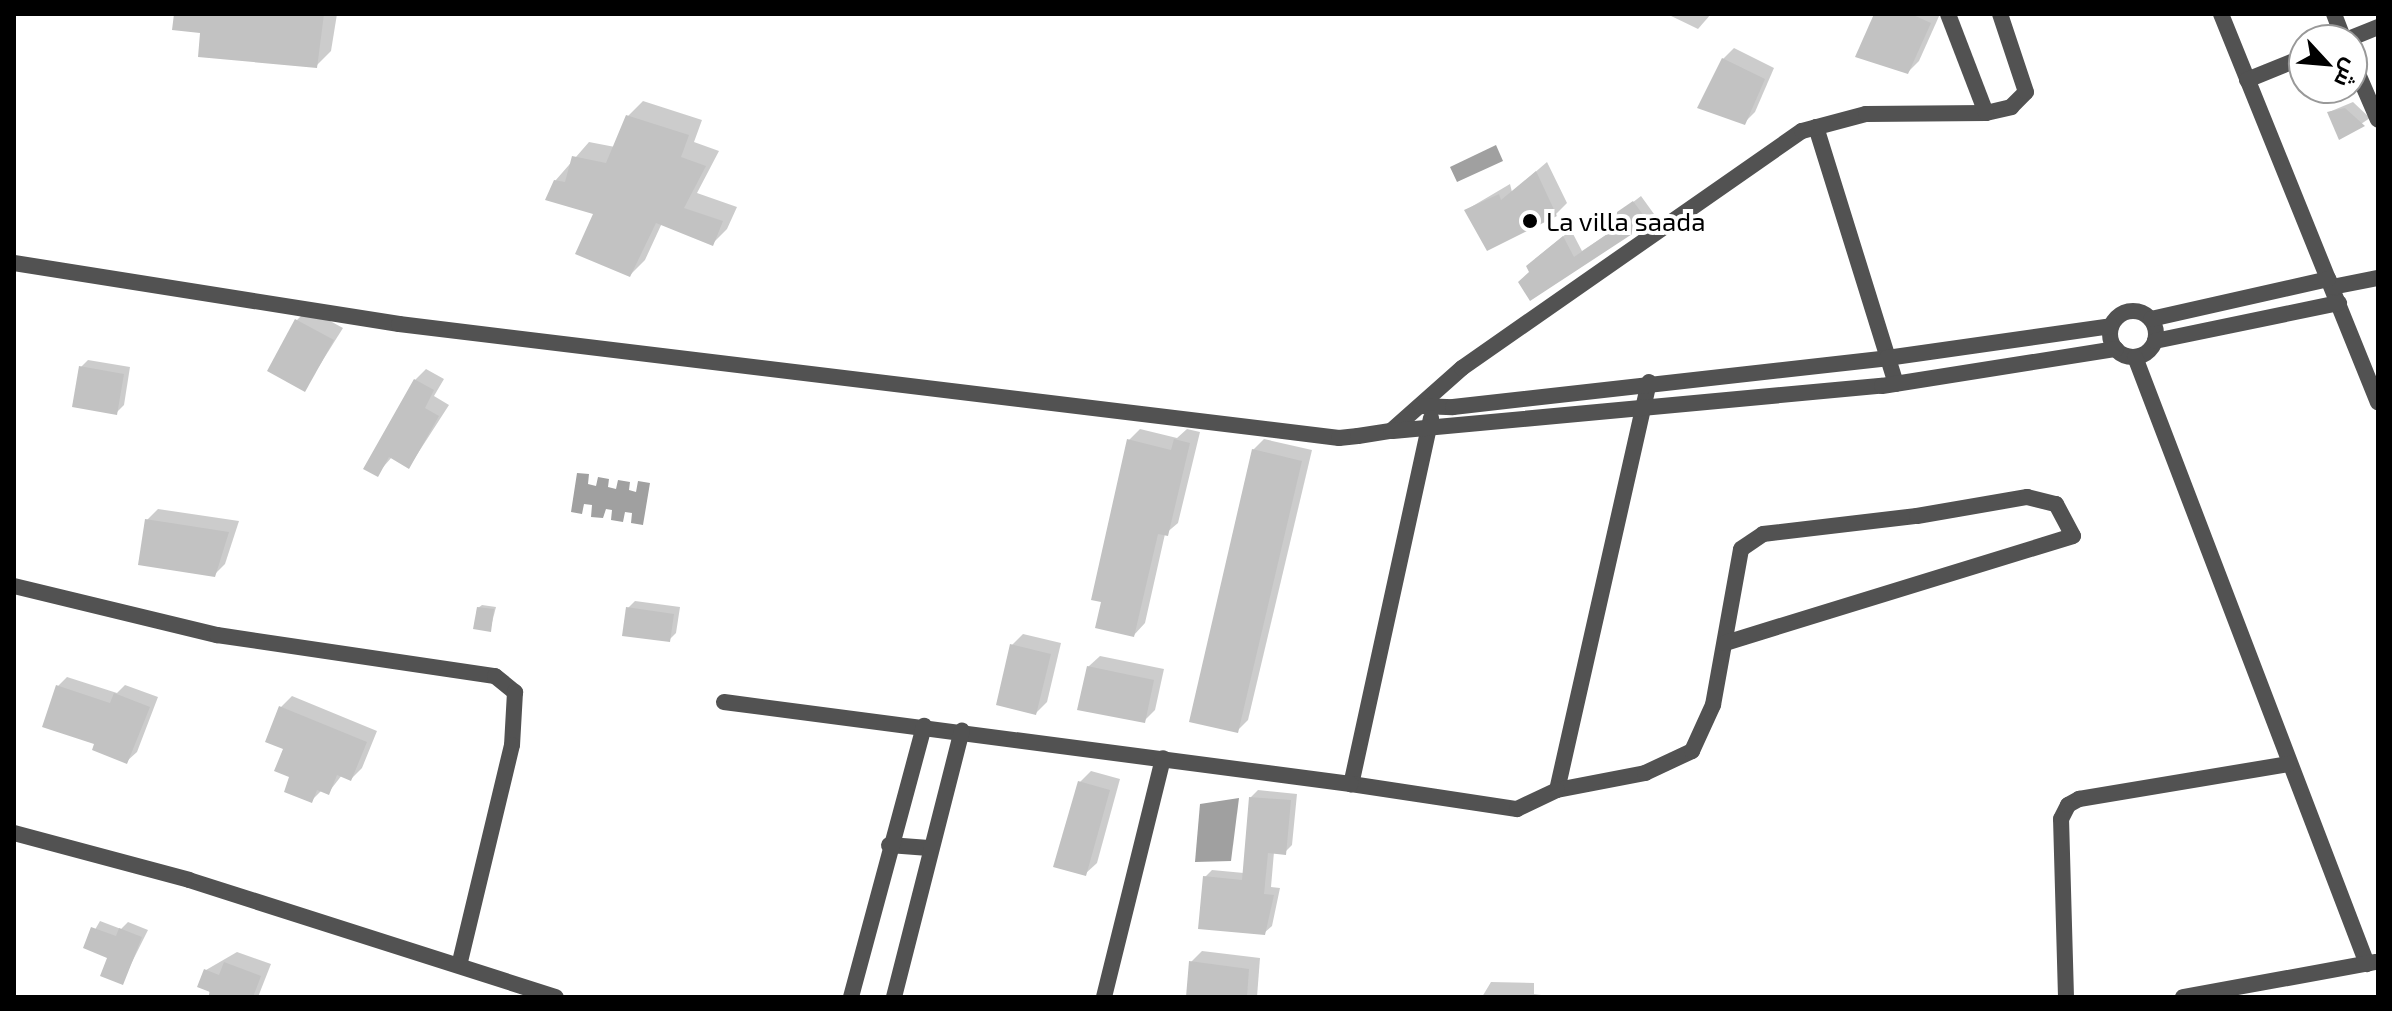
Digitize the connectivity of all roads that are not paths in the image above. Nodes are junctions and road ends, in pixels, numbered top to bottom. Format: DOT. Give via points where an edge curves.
graph roads {
  1 [pos="1948,14"];
  2 [pos="2000,14"];
  3 [pos="2221,14"];
  4 [pos="2288,63"];
  5 [pos="2247,80"];
  6 [pos="2368,97"];
  7 [pos="1986,113"];
  8 [pos="2378,120"];
  9 [pos="1816,127"];
  10 [pos="14,263"];
  11 [pos="2378,278"];
  12 [pos="2333,289"];
  13 [pos="2151,319"];
  14 [pos="2111,326"];
  15 [pos="2155,341"];
  16 [pos="2116,349"];
  17 [pos="2135,357"];
  18 [pos="1887,358"];
  19 [pos="1649,382"];
  20 [pos="1896,384"];
  21 [pos="2378,402"];
  22 [pos="1427,407"];
  23 [pos="1643,410"];
  24 [pos="1429,425"];
  25 [pos="1391,431"];
  26 [pos="14,586"];
  27 [pos="1725,643"];
  28 [pos="724,702"];
  29 [pos="924,726"];
  30 [pos="962,731"];
  31 [pos="1163,758"];
  32 [pos="2289,764"];
  33 [pos="1351,784"];
  34 [pos="1557,790"];
  35 [pos="14,833"];
  36 [pos="889,845"];
  37 [pos="929,848"];
  38 [pos="2373,963"];
  39 [pos="459,965"];
  40 [pos="556,997"];
  41 [pos="851,997"];
  42 [pos="894,997"];
  43 [pos="1104,997"];
  44 [pos="2066,997"];
  45 [pos="2183,997"];
  1 -- 7 [label="street"];
  2 -- 7 [label="street" via="2026,92 2011,107"];
  3 -- 5 [label="street"];
  4 -- 5 [label="street"];
  5 -- 12 [label="street"];
  6 -- 8 [label="street"];
  7 -- 9 [label="street" via="1866,114"];
  9 -- 18 [label="street"];
  9 -- 22 [label="street" via="1786,140 1462,368"];
  10 -- 25 [label="street" via="399,324 1339,438"];
  11 -- 12 [label="street"];
  12 -- 13 [label="street"];
  12 -- 15 [label="street"];
  12 -- 21 [label="street"];
  13 -- 14 [label="street" via="2129,311"];
  13 -- 15 [label="street"];
  14 -- 16 [label="street"];
  14 -- 18 [label="street"];
  15 -- 17 [label="street"];
  16 -- 17 [label="street"];
  16 -- 20 [label="street"];
  17 -- 32 [label="street"];
  18 -- 19 [label="street"];
  18 -- 20 [label="street"];
  19 -- 22 [label="street"];
  19 -- 23 [label="street"];
  20 -- 23 [label="street"];
  22 -- 24 [label="street"];
  22 -- 25 [label="street"];
  23 -- 24 [label="street"];
  23 -- 34 [label="street"];
  24 -- 25 [label="street"];
  24 -- 33 [label="street"];
  26 -- 39 [label="street" via="217,635 495,676 515,692 512,745"];
  27 -- 27 [label="street" via="1741,549 1763,534 2027,497 2056,504 2067,517 2073,536"];
  27 -- 34 [label="street" via="1713,705 1692,751 1645,773"];
  28 -- 29 [label="street"];
  29 -- 30 [label="street"];
  29 -- 36 [label="street"];
  30 -- 31 [label="street"];
  30 -- 37 [label="street"];
  31 -- 33 [label="street"];
  31 -- 43 [label="street"];
  32 -- 38 [label="street"];
  32 -- 44 [label="street" via="2068,805 2061,819"];
  33 -- 34 [label="street" via="1517,809"];
  35 -- 39 [label="street" via="189,880"];
  36 -- 37 [label="street"];
  36 -- 41 [label="street"];
  37 -- 42 [label="street"];
  38 -- 45 [label="street"];
  39 -- 40 [label="street"];
}
